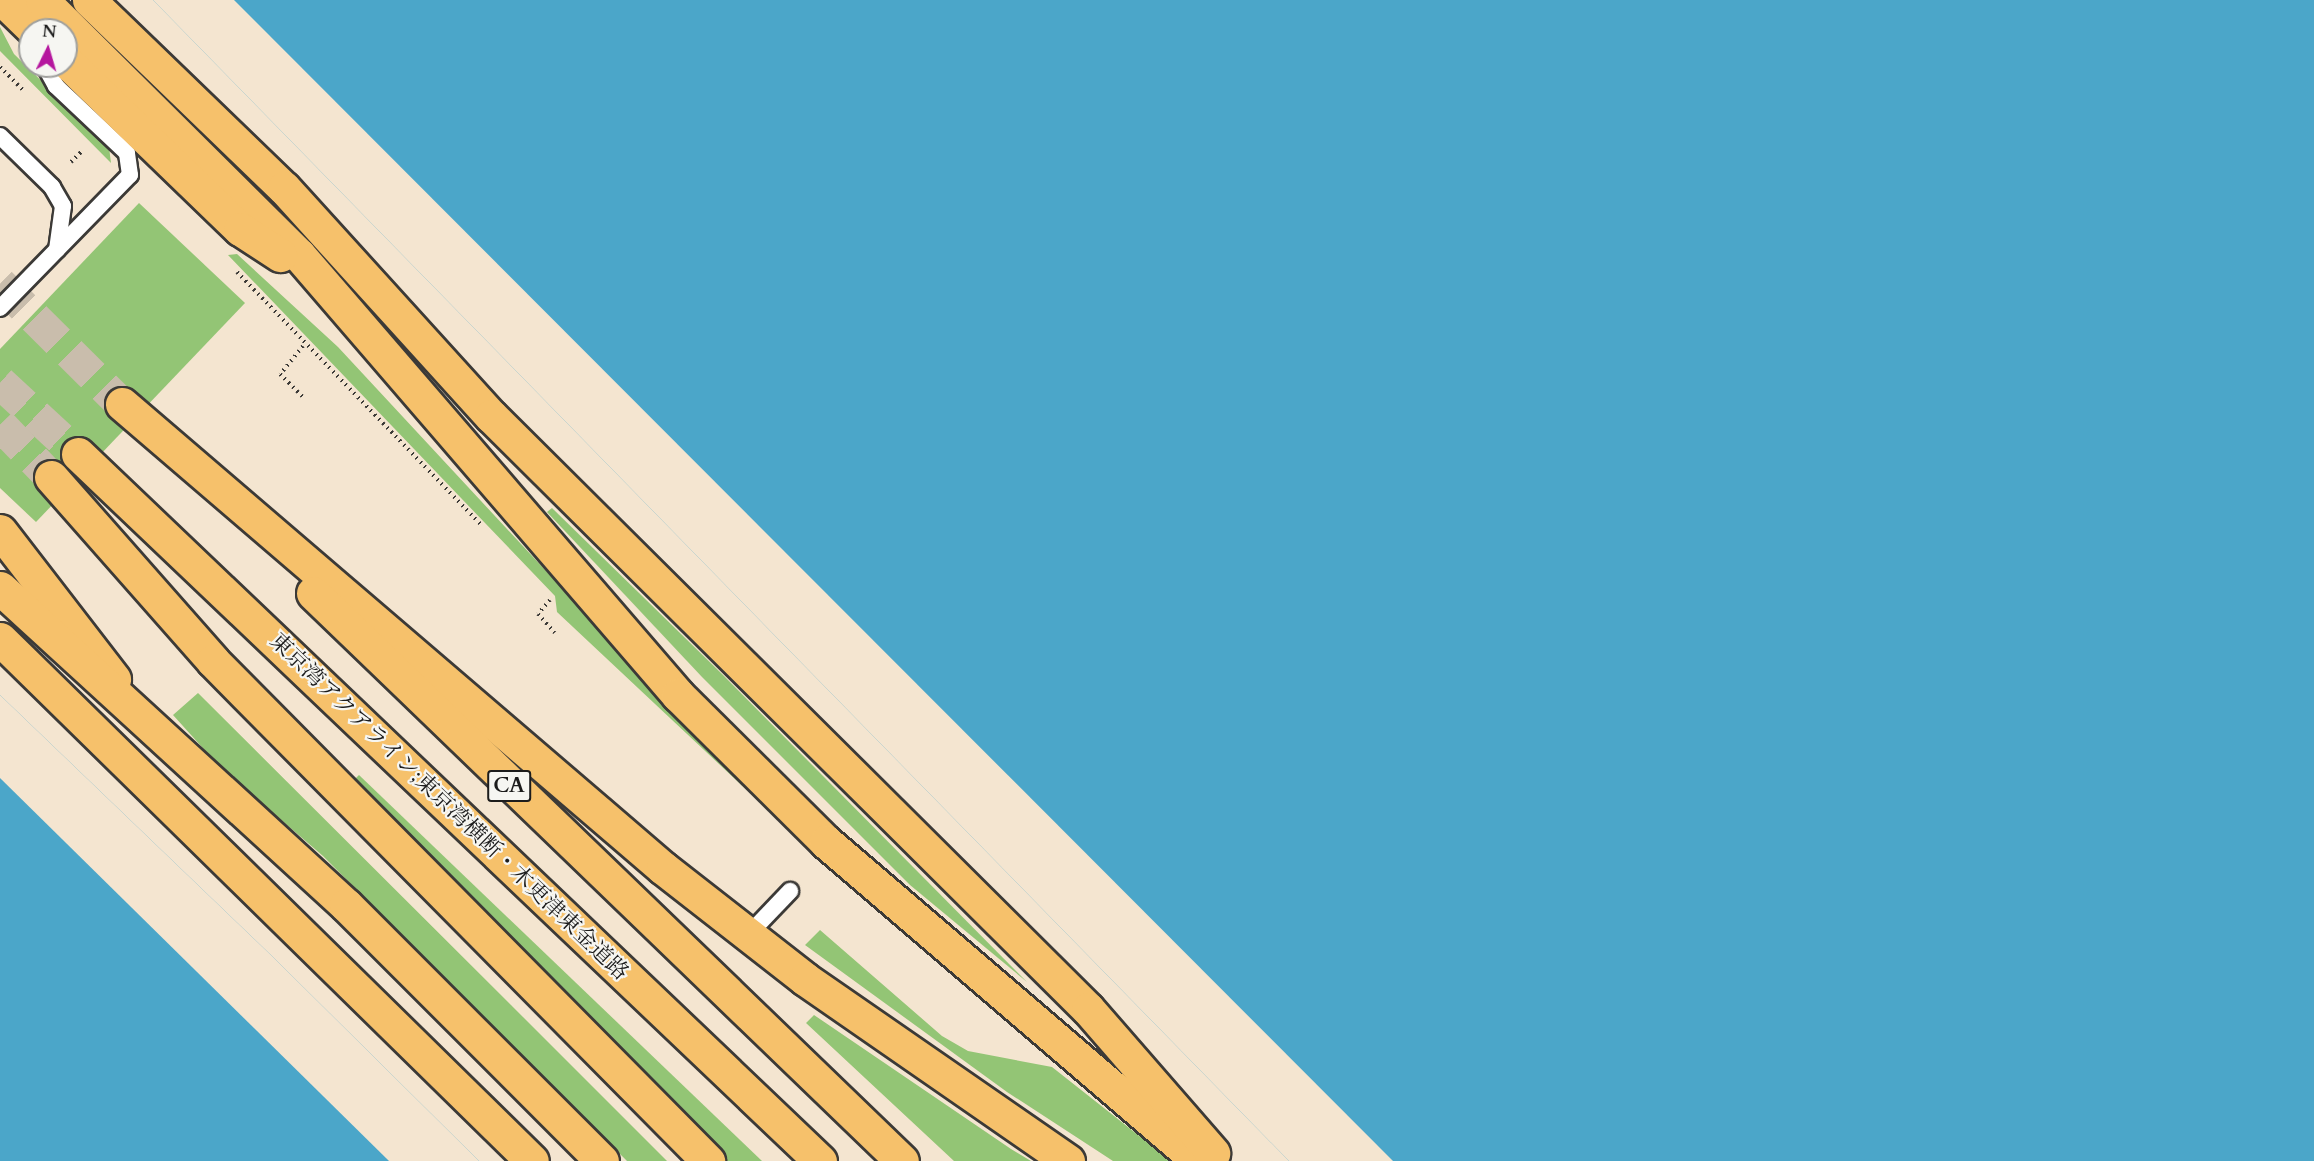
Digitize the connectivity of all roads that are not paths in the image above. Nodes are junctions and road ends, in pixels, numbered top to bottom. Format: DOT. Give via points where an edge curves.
graph roads {
  1 [pos="88,0"];
  2 [pos="25,16"];
  3 [pos="78,73"];
  4 [pos="52,78"];
  5 [pos="0,136"];
  6 [pos="56,253"];
  7 [pos="323,284"];
  8 [pos="0,308"];
  9 [pos="78,454"];
  10 [pos="51,477"];
  11 [pos="0,531"];
  12 [pos="0,588"];
  13 [pos="0,639"];
  14 [pos="160,737"];
  15 [pos="790,891"];
  16 [pos="748,935"];
  17 [pos="532,1161"];
  18 [pos="602,1161"];
  19 [pos="708,1161"];
  20 [pos="820,1161"];
  21 [pos="902,1161"];
  22 [pos="1068,1161"];
  23 [pos="1198,1161"];
  24 [pos="1220,1161"];
  1 -- 24 [label="highway" via="284,188 491,416 1088,1009"];
  2 -- 7 [label="highway"];
  3 -- 7 [label="highway" via="240,229"];
  4 -- 6 [label="lane" via="132,162 122,185"];
  5 -- 6 [label="lane" via="52,187 63,206"];
  6 -- 8 [label="lane"];
  7 -- 23 [label="highway" via="678,694 826,842"];
  9 -- 20 [label="highway, 東京湾アクアライン;東京湾横断・木更津東金道路 / CA"];
  10 -- 19 [label="highway" via="213,661"];
  11 -- 14 [label="highway"];
  12 -- 14 [label="highway"];
  13 -- 17 [label="highway"];
  14 -- 18 [label="highway" via="346,905"];
  15 -- 16 [label="lane"];
  16 -- 21 [label="highway, CA" via="663,868 122,404 501,779"];
  16 -- 22 [label="highway"];
}
